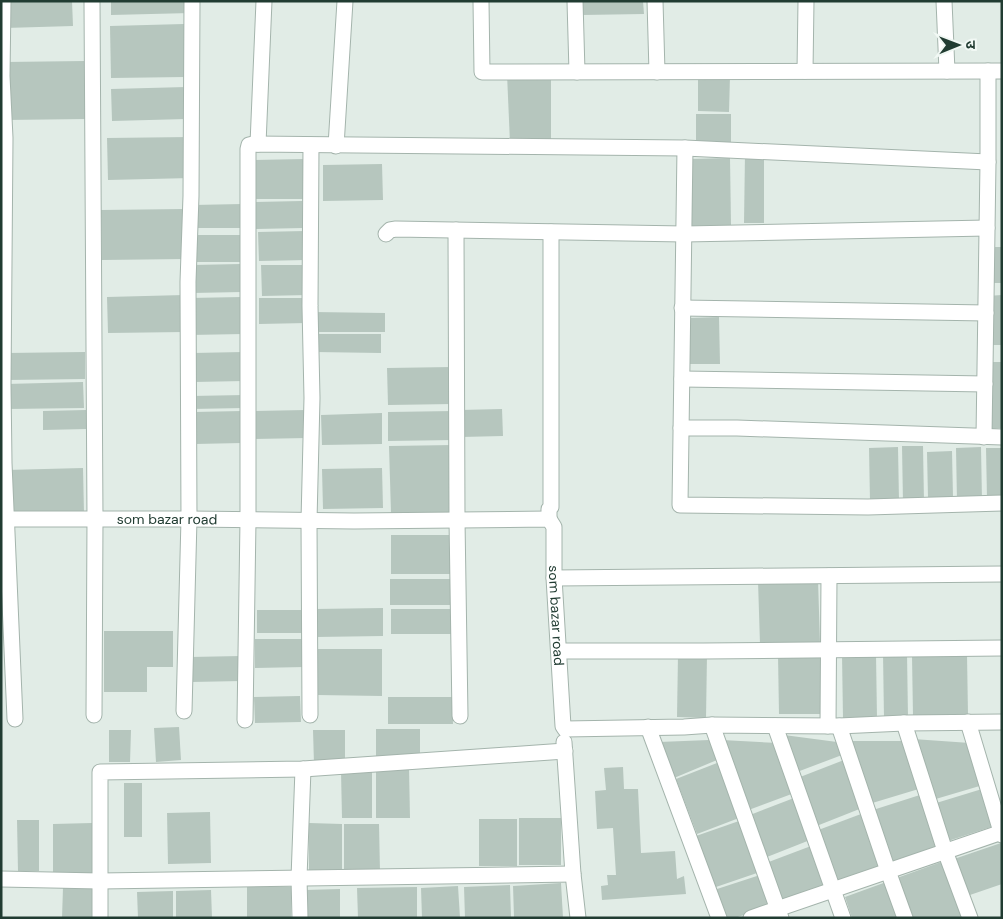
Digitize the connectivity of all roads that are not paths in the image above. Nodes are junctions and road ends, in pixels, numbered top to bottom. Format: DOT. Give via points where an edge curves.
graph roads {
  1 [pos="3,1"];
  2 [pos="92,1"];
  3 [pos="192,1"];
  4 [pos="264,1"];
  5 [pos="345,1"];
  6 [pos="481,1"];
  7 [pos="575,1"];
  8 [pos="655,1"];
  9 [pos="806,1"];
  10 [pos="944,1"];
  11 [pos="805,71"];
  12 [pos="947,71"];
  13 [pos="995,71"];
  14 [pos="577,72"];
  15 [pos="657,72"];
  16 [pos="2,76"];
  17 [pos="3,138"];
  18 [pos="258,144"];
  19 [pos="312,145"];
  20 [pos="336,146"];
  21 [pos="685,148"];
  22 [pos="988,162"];
  23 [pos="3,209"];
  24 [pos="987,228"];
  25 [pos="456,230"];
  26 [pos="551,232"];
  27 [pos="386,234"];
  28 [pos="684,234"];
  29 [pos="2,302"];
  30 [pos="682,308"];
  31 [pos="986,313"];
  32 [pos="682,379"];
  33 [pos="985,384"];
  34 [pos="2,385"];
  35 [pos="681,428"];
  36 [pos="984,437"];
  37 [pos="1002,437"];
  38 [pos="3,463"];
  39 [pos="1002,503"];
  40 [pos="7,519"];
  41 [pos="189,519"];
  42 [pos="549,519"];
  43 [pos="95,520"];
  44 [pos="248,520"];
  45 [pos="457,520"];
  46 [pos="309,521"];
  47 [pos="1002,574"];
  48 [pos="829,576"];
  49 [pos="554,578"];
  50 [pos="6,614"];
  51 [pos="1002,648"];
  52 [pos="828,650"];
  53 [pos="559,651"];
  54 [pos="184,711"];
  55 [pos="94,715"];
  56 [pos="310,715"];
  57 [pos="460,716"];
  58 [pos="15,719"];
  59 [pos="245,720"];
  60 [pos="968,722"];
  61 [pos="1002,722"];
  62 [pos="904,723"];
  63 [pos="712,725"];
  64 [pos="775,726"];
  65 [pos="834,726"];
  66 [pos="648,727"];
  67 [pos="564,728"];
  68 [pos="565,751"];
  69 [pos="303,769"];
  70 [pos="1001,833"];
  71 [pos="945,852"];
  72 [pos="888,871"];
  73 [pos="573,874"];
  74 [pos="299,878"];
  75 [pos="1,879"];
  76 [pos="100,881"];
  77 [pos="832,890"];
  78 [pos="779,913"];
  79 [pos="100,918"];
  80 [pos="300,918"];
  81 [pos="578,918"];
  82 [pos="719,918"];
  83 [pos="752,918"];
  84 [pos="843,918"];
  85 [pos="905,918"];
  86 [pos="970,918"];
  1 -- 16 [label="street"];
  2 -- 43 [label="street"];
  3 -- 41 [label="street"];
  4 -- 18 [label="street"];
  5 -- 20 [label="street"];
  6 -- 14 [label="street" via="482,72"];
  7 -- 14 [label="street"];
  8 -- 15 [label="street"];
  9 -- 11 [label="street"];
  10 -- 12 [label="street"];
  11 -- 12 [label="street"];
  11 -- 15 [label="street"];
  12 -- 13 [label="street"];
  13 -- 22 [label="street"];
  14 -- 15 [label="street"];
  16 -- 17 [label="street"];
  17 -- 23 [label="street"];
  18 -- 19 [label="street"];
  18 -- 44 [label="street" via="249,145 248,149"];
  19 -- 20 [label="street"];
  19 -- 46 [label="street"];
  20 -- 21 [label="street"];
  21 -- 22 [label="street"];
  21 -- 28 [label="street"];
  22 -- 24 [label="street"];
  23 -- 29 [label="street"];
  24 -- 28 [label="street"];
  24 -- 31 [label="street"];
  25 -- 26 [label="street"];
  25 -- 27 [label="street" via="396,229"];
  25 -- 45 [label="street"];
  26 -- 28 [label="street"];
  26 -- 42 [label="street"];
  28 -- 30 [label="street"];
  29 -- 34 [label="street"];
  30 -- 31 [label="street"];
  30 -- 32 [label="street"];
  31 -- 33 [label="street"];
  32 -- 33 [label="street"];
  32 -- 35 [label="street"];
  33 -- 36 [label="street"];
  34 -- 38 [label="street"];
  35 -- 36 [label="street"];
  35 -- 39 [label="street" via="680,505 868,507"];
  36 -- 37 [label="street"];
  38 -- 40 [label="street"];
  40 -- 43 [label="street, som bazar road"];
  40 -- 50 [label="street"];
  41 -- 43 [label="street, som bazar road"];
  41 -- 44 [label="street, som bazar road"];
  41 -- 54 [label="street"];
  42 -- 45 [label="street, som bazar road"];
  42 -- 49 [label="street, som bazar road" via="554,527"];
  43 -- 55 [label="street"];
  44 -- 46 [label="street, som bazar road"];
  44 -- 59 [label="street"];
  45 -- 46 [label="street, som bazar road"];
  45 -- 57 [label="street"];
  46 -- 56 [label="street"];
  47 -- 48 [label="street"];
  48 -- 49 [label="street"];
  48 -- 52 [label="street"];
  49 -- 53 [label="street, som bazar road"];
  50 -- 58 [label="street"];
  51 -- 52 [label="street"];
  52 -- 53 [label="street"];
  52 -- 65 [label="street"];
  53 -- 67 [label="street, som bazar road"];
  60 -- 61 [label="street"];
  60 -- 62 [label="street"];
  60 -- 70 [label="street"];
  62 -- 65 [label="street"];
  62 -- 71 [label="street"];
  63 -- 64 [label="street"];
  63 -- 66 [label="street"];
  63 -- 78 [label="street"];
  64 -- 65 [label="street"];
  64 -- 77 [label="street"];
  65 -- 72 [label="street"];
  66 -- 67 [label="street"];
  66 -- 82 [label="street"];
  67 -- 68 [label="street, som bazar road"];
  68 -- 69 [label="street"];
  68 -- 73 [label="street, som bazar road"];
  69 -- 74 [label="street"];
  69 -- 76 [label="street" via="100,772"];
  70 -- 71 [label="street"];
  71 -- 72 [label="street"];
  71 -- 86 [label="street"];
  72 -- 77 [label="street"];
  72 -- 85 [label="street"];
  73 -- 74 [label="street"];
  73 -- 81 [label="street, som bazar road"];
  74 -- 76 [label="street"];
  74 -- 80 [label="street"];
  75 -- 76 [label="street"];
  76 -- 79 [label="street"];
  77 -- 78 [label="street"];
  77 -- 84 [label="street"];
  78 -- 83 [label="street"];
}
